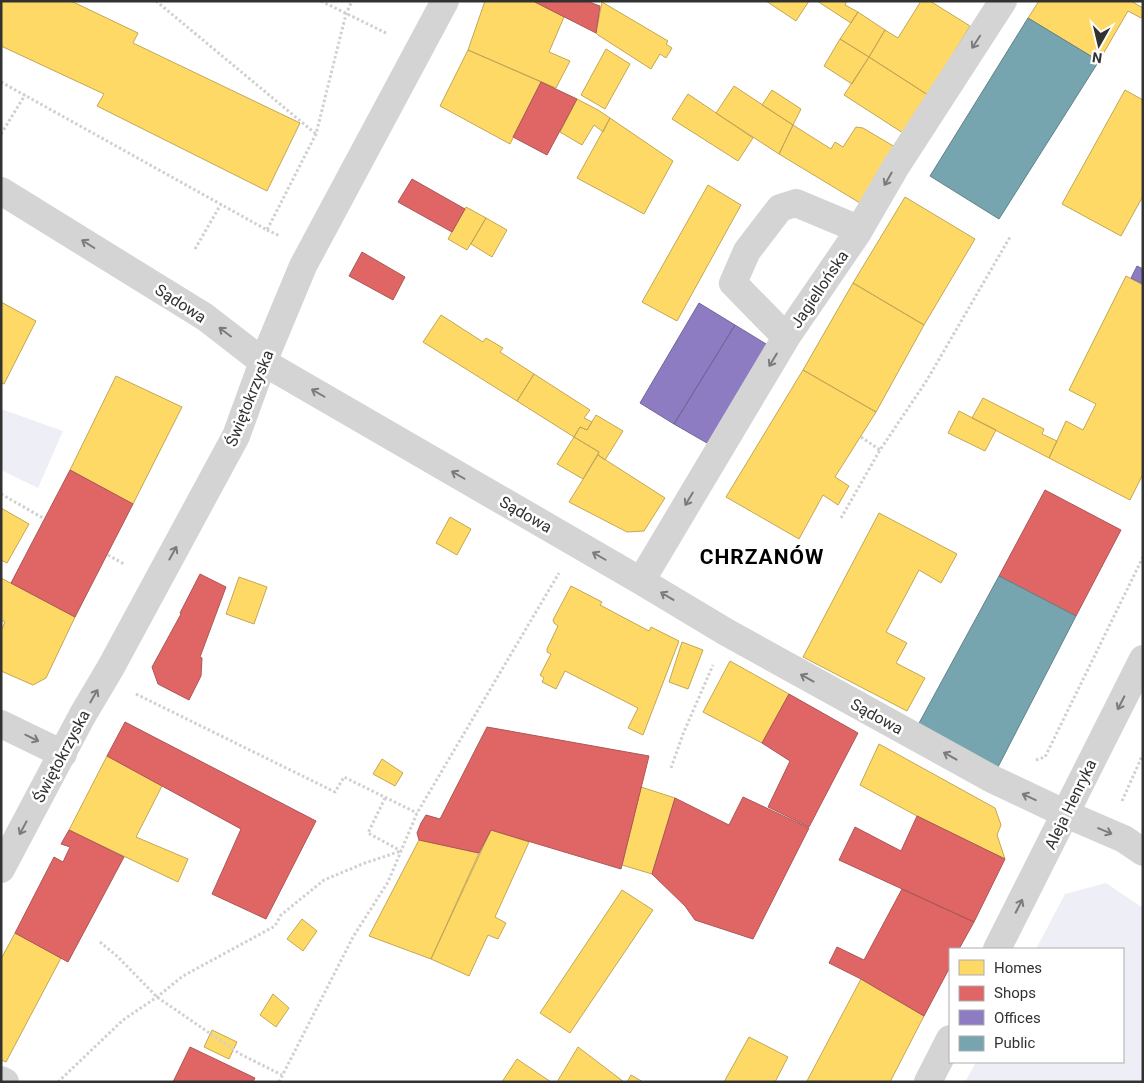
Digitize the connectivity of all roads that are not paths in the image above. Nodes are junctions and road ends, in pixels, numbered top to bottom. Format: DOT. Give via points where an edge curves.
graph roads {
  1 [pos="445,1"];
  2 [pos="1003,1"];
  3 [pos="1,190"];
  4 [pos="858,232"];
  5 [pos="787,336"];
  6 [pos="263,362"];
  7 [pos="641,581"];
  8 [pos="1143,659"];
  9 [pos="1,724"];
  10 [pos="63,754"];
  11 [pos="1066,814"];
  12 [pos="1143,852"];
  13 [pos="1,869"];
  14 [pos="998,948"];
  15 [pos="949,1041"];
  16 [pos="1,1080"];
  17 [pos="5,1082"];
  18 [pos="928,1082"];
  1 -- 6 [label="street, Świętokrzyska" via="303,266"];
  2 -- 4 [label="street, Jagiellońska, one-way" via="895,168"];
  6 -- 3 [label="street, Sądowa, one-way" via="205,317"];
  4 -- 5 [label="street, Jagiellońska"];
  4 -- 5 [label="street" via="796,203 780,208 747,251 733,283"];
  5 -- 7 [label="street, Jagiellońska, one-way"];
  7 -- 6 [label="street, Sądowa, one-way"];
  10 -- 6 [label="street, Świętokrzyska, one-way" via="236,436"];
  11 -- 7 [label="street, Sądowa, one-way" via="992,780"];
  8 -- 11 [label="street, Aleja Henryka, one-way"];
  9 -- 10 [label="street, one-way"];
  10 -- 13 [label="street, Świętokrzyska, one-way"];
  11 -- 12 [label="street, Sądowa, one-way" via="1124,839"];
  14 -- 11 [label="street, Aleja Henryka, one-way"];
  15 -- 18 [label="street"];
  16 -- 17 [label="street"];
}
